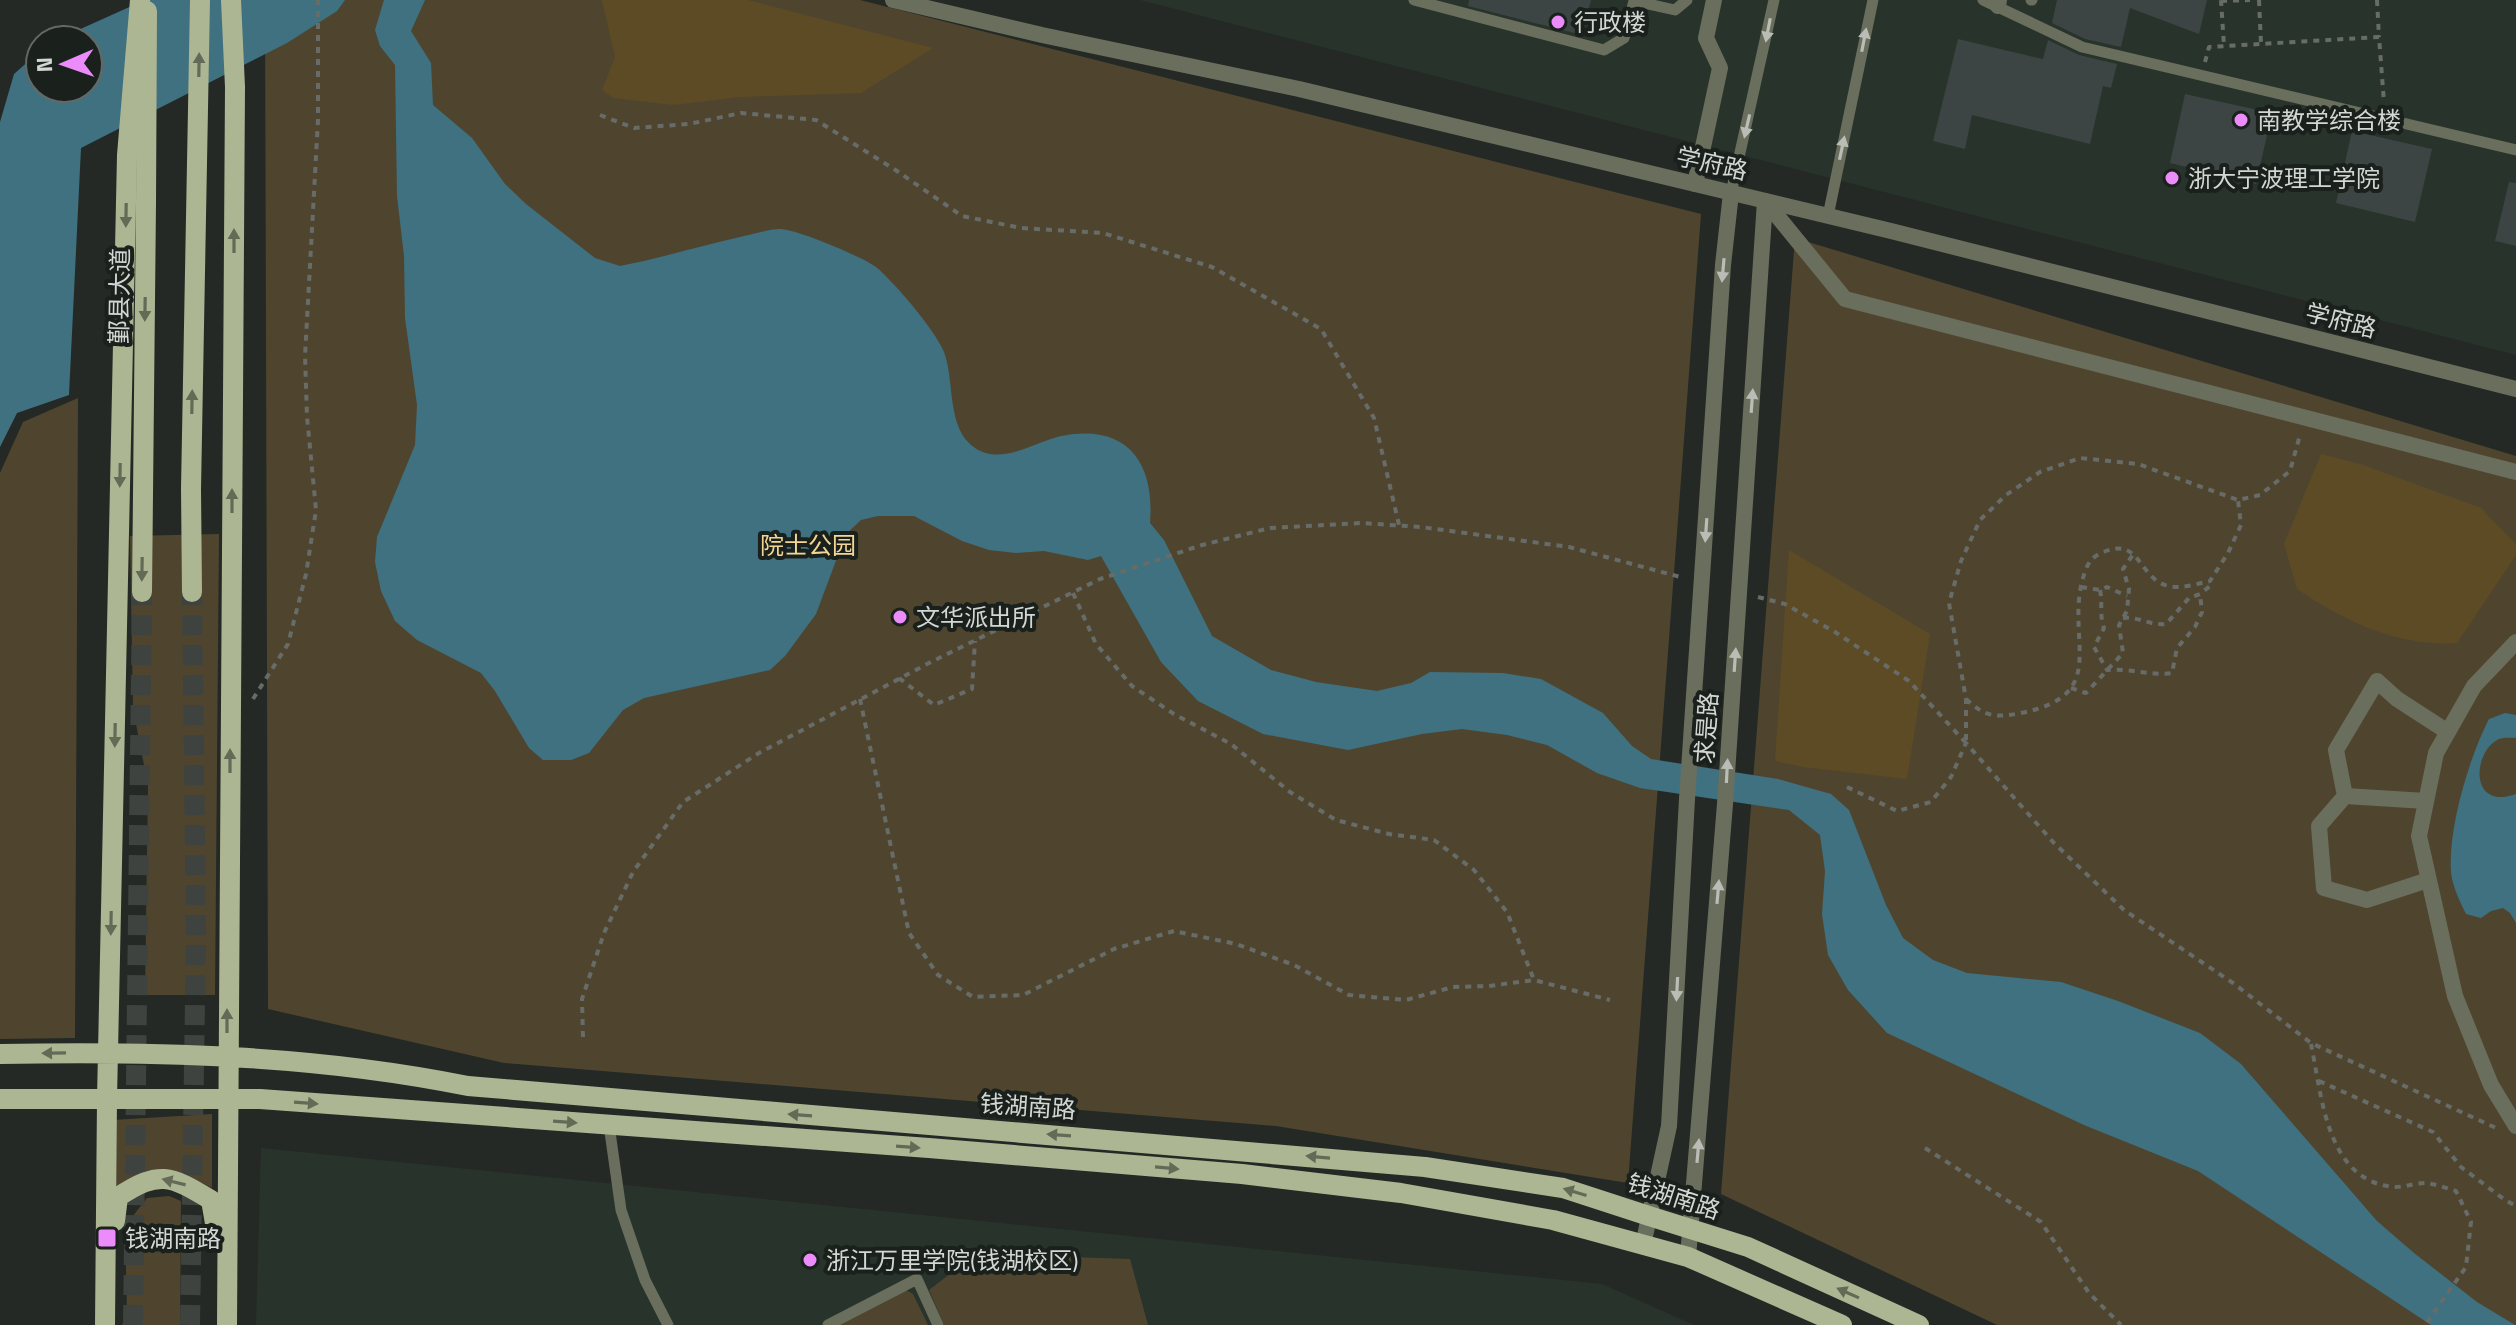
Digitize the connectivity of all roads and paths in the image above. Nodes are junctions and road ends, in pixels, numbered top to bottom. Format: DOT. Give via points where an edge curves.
graph roads {
  1 [pos="200,0"];
  2 [pos="231,0"];
  3 [pos="318,0"];
  4 [pos="893,0"];
  5 [pos="1414,0"];
  6 [pos="1687,0"];
  7 [pos="1714,0"];
  8 [pos="1774,0"];
  9 [pos="1873,0"];
  10 [pos="2250,0"];
  11 [pos="2259,0"];
  12 [pos="2377,0"];
  13 [pos="2221,1"];
  14 [pos="1993,2"];
  15 [pos="145,4"];
  16 [pos="1443,4"];
  17 [pos="2379,37"];
  18 [pos="2261,44"];
  19 [pos="2224,46"];
  20 [pos="2203,76"];
  21 [pos="600,115"];
  22 [pos="2386,119"];
  23 [pos="2516,150"];
  24 [pos="1695,184"];
  25 [pos="1731,193"];
  26 [pos="1765,201"];
  27 [pos="1828,216"];
  28 [pos="2516,389"];
  29 [pos="2301,433"];
  30 [pos="2516,472"];
  31 [pos="2238,500"];
  32 [pos="1399,525"];
  33 [pos="2134,553"];
  34 [pos="2210,581"];
  35 [pos="1702,583"];
  36 [pos="2081,587"];
  37 [pos="2100,590"];
  38 [pos="142,592"];
  39 [pos="192,592"];
  40 [pos="1739,592"];
  41 [pos="1073,593"];
  42 [pos="2200,594"];
  43 [pos="2127,596"];
  44 [pos="2123,618"];
  45 [pos="975,641"];
  46 [pos="2516,642"];
  47 [pos="2107,670"];
  48 [pos="899,678"];
  49 [pos="2071,688"];
  50 [pos="860,699"];
  51 [pos="1966,699"];
  52 [pos="2448,732"];
  53 [pos="230,736"];
  54 [pos="1966,743"];
  55 [pos="1847,787"];
  56 [pos="2345,796"];
  57 [pos="2426,801"];
  58 [pos="2428,880"];
  59 [pos="1534,980"];
  60 [pos="1610,1000"];
  61 [pos="583,1037"];
  62 [pos="2311,1043"];
  63 [pos="109,1053"];
  64 [pos="0,1054"];
  65 [pos="227,1059"];
  66 [pos="2319,1081"];
  67 [pos="0,1099"];
  68 [pos="107,1099"];
  69 [pos="228,1099"];
  70 [pos="609,1125"];
  71 [pos="2509,1128"];
  72 [pos="1925,1148"];
  73 [pos="2516,1206"];
  74 [pos="1649,1216"];
  75 [pos="1691,1229"];
  76 [pos="1643,1245"];
  77 [pos="1688,1257"];
  78 [pos="227,1291"];
  79 [pos="105,1298"];
  80 [pos="105,1325"];
  81 [pos="227,1325"];
  82 [pos="668,1325"];
  83 [pos="828,1325"];
  84 [pos="938,1325"];
  85 [pos="1842,1325"];
  86 [pos="1919,1325"];
  87 [pos="2121,1325"];
  88 [pos="2425,1325"];
  39 -- 1 [label="main road, one-way"];
  53 -- 2 [label="main road, one-way" via="235,87"];
  3 -- 53 [label="path" via="318,120 305,356 316,510 288,644"];
  4 -- 24 [label="street, 学府路" via="1299,89"];
  5 -- 16 [label="lane"];
  6 -- 16 [label="lane" via="1675,10 1634,1 1624,38 1604,50"];
  7 -- 24 [label="street" via="1706,38 1720,68"];
  8 -- 25 [label="lane, one-way"];
  27 -- 9 [label="lane, one-way"];
  10 -- 13 [label="path"];
  11 -- 18 [label="path"];
  12 -- 17 [label="path"];
  13 -- 19 [label="path"];
  14 -- 20 [label="lane" via="2082,47"];
  15 -- 38 [label="main road, 鄞县大道, one-way, bridge"];
  15 -- 63 [label="main road, one-way" via="128,137"];
  17 -- 18 [label="path"];
  17 -- 22 [label="path"];
  18 -- 19 [label="path"];
  19 -- 20 [label="path" via="2209,47"];
  20 -- 22 [label="lane"];
  21 -- 32 [label="path" via="634,128 741,113 816,120 962,216 1021,228 1103,233 1212,267 1321,329 1374,418"];
  22 -- 23 [label="lane"];
  24 -- 25 [label="street, 学府路"];
  25 -- 26 [label="street, 学府路"];
  25 -- 35 [label="street, 求是路, one-way"];
  26 -- 27 [label="street, 学府路"];
  26 -- 30 [label="street" via="1845,299"];
  40 -- 26 [label="street, 求是路, one-way"];
  27 -- 28 [label="street, 学府路"];
  29 -- 31 [label="path" via="2290,471 2260,495"];
  31 -- 34 [label="path" via="2241,525"];
  31 -- 51 [label="path" via="2138,464 2080,458 2040,472 2006,495 1980,520 1949,603"];
  32 -- 35 [label="path" via="1569,547"];
  32 -- 41 [label="path" via="1270,528 1100,579"];
  33 -- 34 [label="path" via="2148,574 2169,586"];
  33 -- 36 [label="path" via="2126,548 2096,555 2087,564"];
  33 -- 43 [label="path" via="2123,569"];
  34 -- 42 [label="path"];
  35 -- 74 [label="street, 求是路, one-way" via="1669,1126"];
  36 -- 37 [label="path"];
  36 -- 49 [label="path" via="2082,653"];
  37 -- 43 [label="path" via="2107,587"];
  37 -- 47 [label="path" via="2104,628 2094,647"];
  40 -- 54 [label="path" via="1785,604 1909,681"];
  75 -- 40 [label="street, 求是路, one-way"];
  41 -- 45 [label="path"];
  41 -- 59 [label="path" via="1096,644 1132,686 1231,744 1290,792 1336,820 1434,840 1474,870 1507,912"];
  42 -- 44 [label="path" via="2184,602 2166,624"];
  42 -- 47 [label="path" via="2202,612 2177,648 2172,673"];
  43 -- 44 [label="path"];
  44 -- 47 [label="path" via="2123,653"];
  45 -- 48 [label="path"];
  45 -- 48 [label="path" via="972,689 934,705"];
  46 -- 52 [label="street" via="2474,686"];
  47 -- 49 [label="path" via="2086,693"];
  48 -- 50 [label="path"];
  49 -- 51 [label="path" via="2051,704 2006,716 1979,711"];
  50 -- 59 [label="path" via="909,933 938,975 973,997 1023,995 1114,949 1174,931 1236,944 1294,965 1349,995 1406,1000 1453,987"];
  50 -- 61 [label="path" via="759,753 683,802 633,872 604,933 582,999"];
  51 -- 54 [label="path"];
  52 -- 56 [label="street" via="2377,681 2336,750"];
  52 -- 57 [label="street" via="2436,753"];
  65 -- 53 [label="main road, one-way"];
  54 -- 55 [label="path" via="1951,777 1931,802 1897,811"];
  54 -- 62 [label="path" via="2053,842 2124,910"];
  56 -- 57 [label="street"];
  56 -- 58 [label="street" via="2319,826 2324,888 2367,900"];
  57 -- 58 [label="street" via="2419,836"];
  58 -- 71 [label="street" via="2455,996"];
  59 -- 60 [label="path"];
  62 -- 66 [label="path"];
  62 -- 71 [label="path" via="2391,1082"];
  63 -- 64 [label="main road, 钱湖南路, one-way"];
  63 -- 65 [label="main road, 钱湖南路"];
  63 -- 68 [label="main road"];
  65 -- 69 [label="main road"];
  74 -- 65 [label="main road, 钱湖南路, one-way" via="1563,1188 1425,1167 640,1102 468,1086 396,1072"];
  66 -- 73 [label="path" via="2433,1132 2461,1167"];
  66 -- 88 [label="path" via="2330,1132 2347,1164 2367,1181 2395,1187 2427,1183 2456,1191 2471,1222 2466,1267"];
  67 -- 68 [label="main road, 钱湖南路"];
  68 -- 69 [label="main road, 钱湖南路"];
  68 -- 79 [label="main road"];
  69 -- 70 [label="main road, 钱湖南路, one-way"];
  69 -- 78 [label="main road"];
  70 -- 76 [label="main road, 钱湖南路, one-way" via="1242,1174 1401,1193 1553,1220"];
  70 -- 82 [label="lane" via="621,1210 645,1280"];
  72 -- 87 [label="path" via="2041,1222 2089,1293"];
  74 -- 75 [label="main road, 钱湖南路"];
  74 -- 76 [label="street, 求是路"];
  75 -- 77 [label="street, 求是路"];
  86 -- 75 [label="main road, 钱湖南路, one-way" via="1748,1247"];
  76 -- 77 [label="main road, 钱湖南路"];
  77 -- 85 [label="main road, 钱湖南路"];
  78 -- 79 [label="main road, one-way" via="211,1200 180,1181 163,1179 143,1181 118,1197"];
  78 -- 81 [label="main road"];
  79 -- 80 [label="main road"];
  83 -- 84 [label="lane" via="917,1279"];
}
